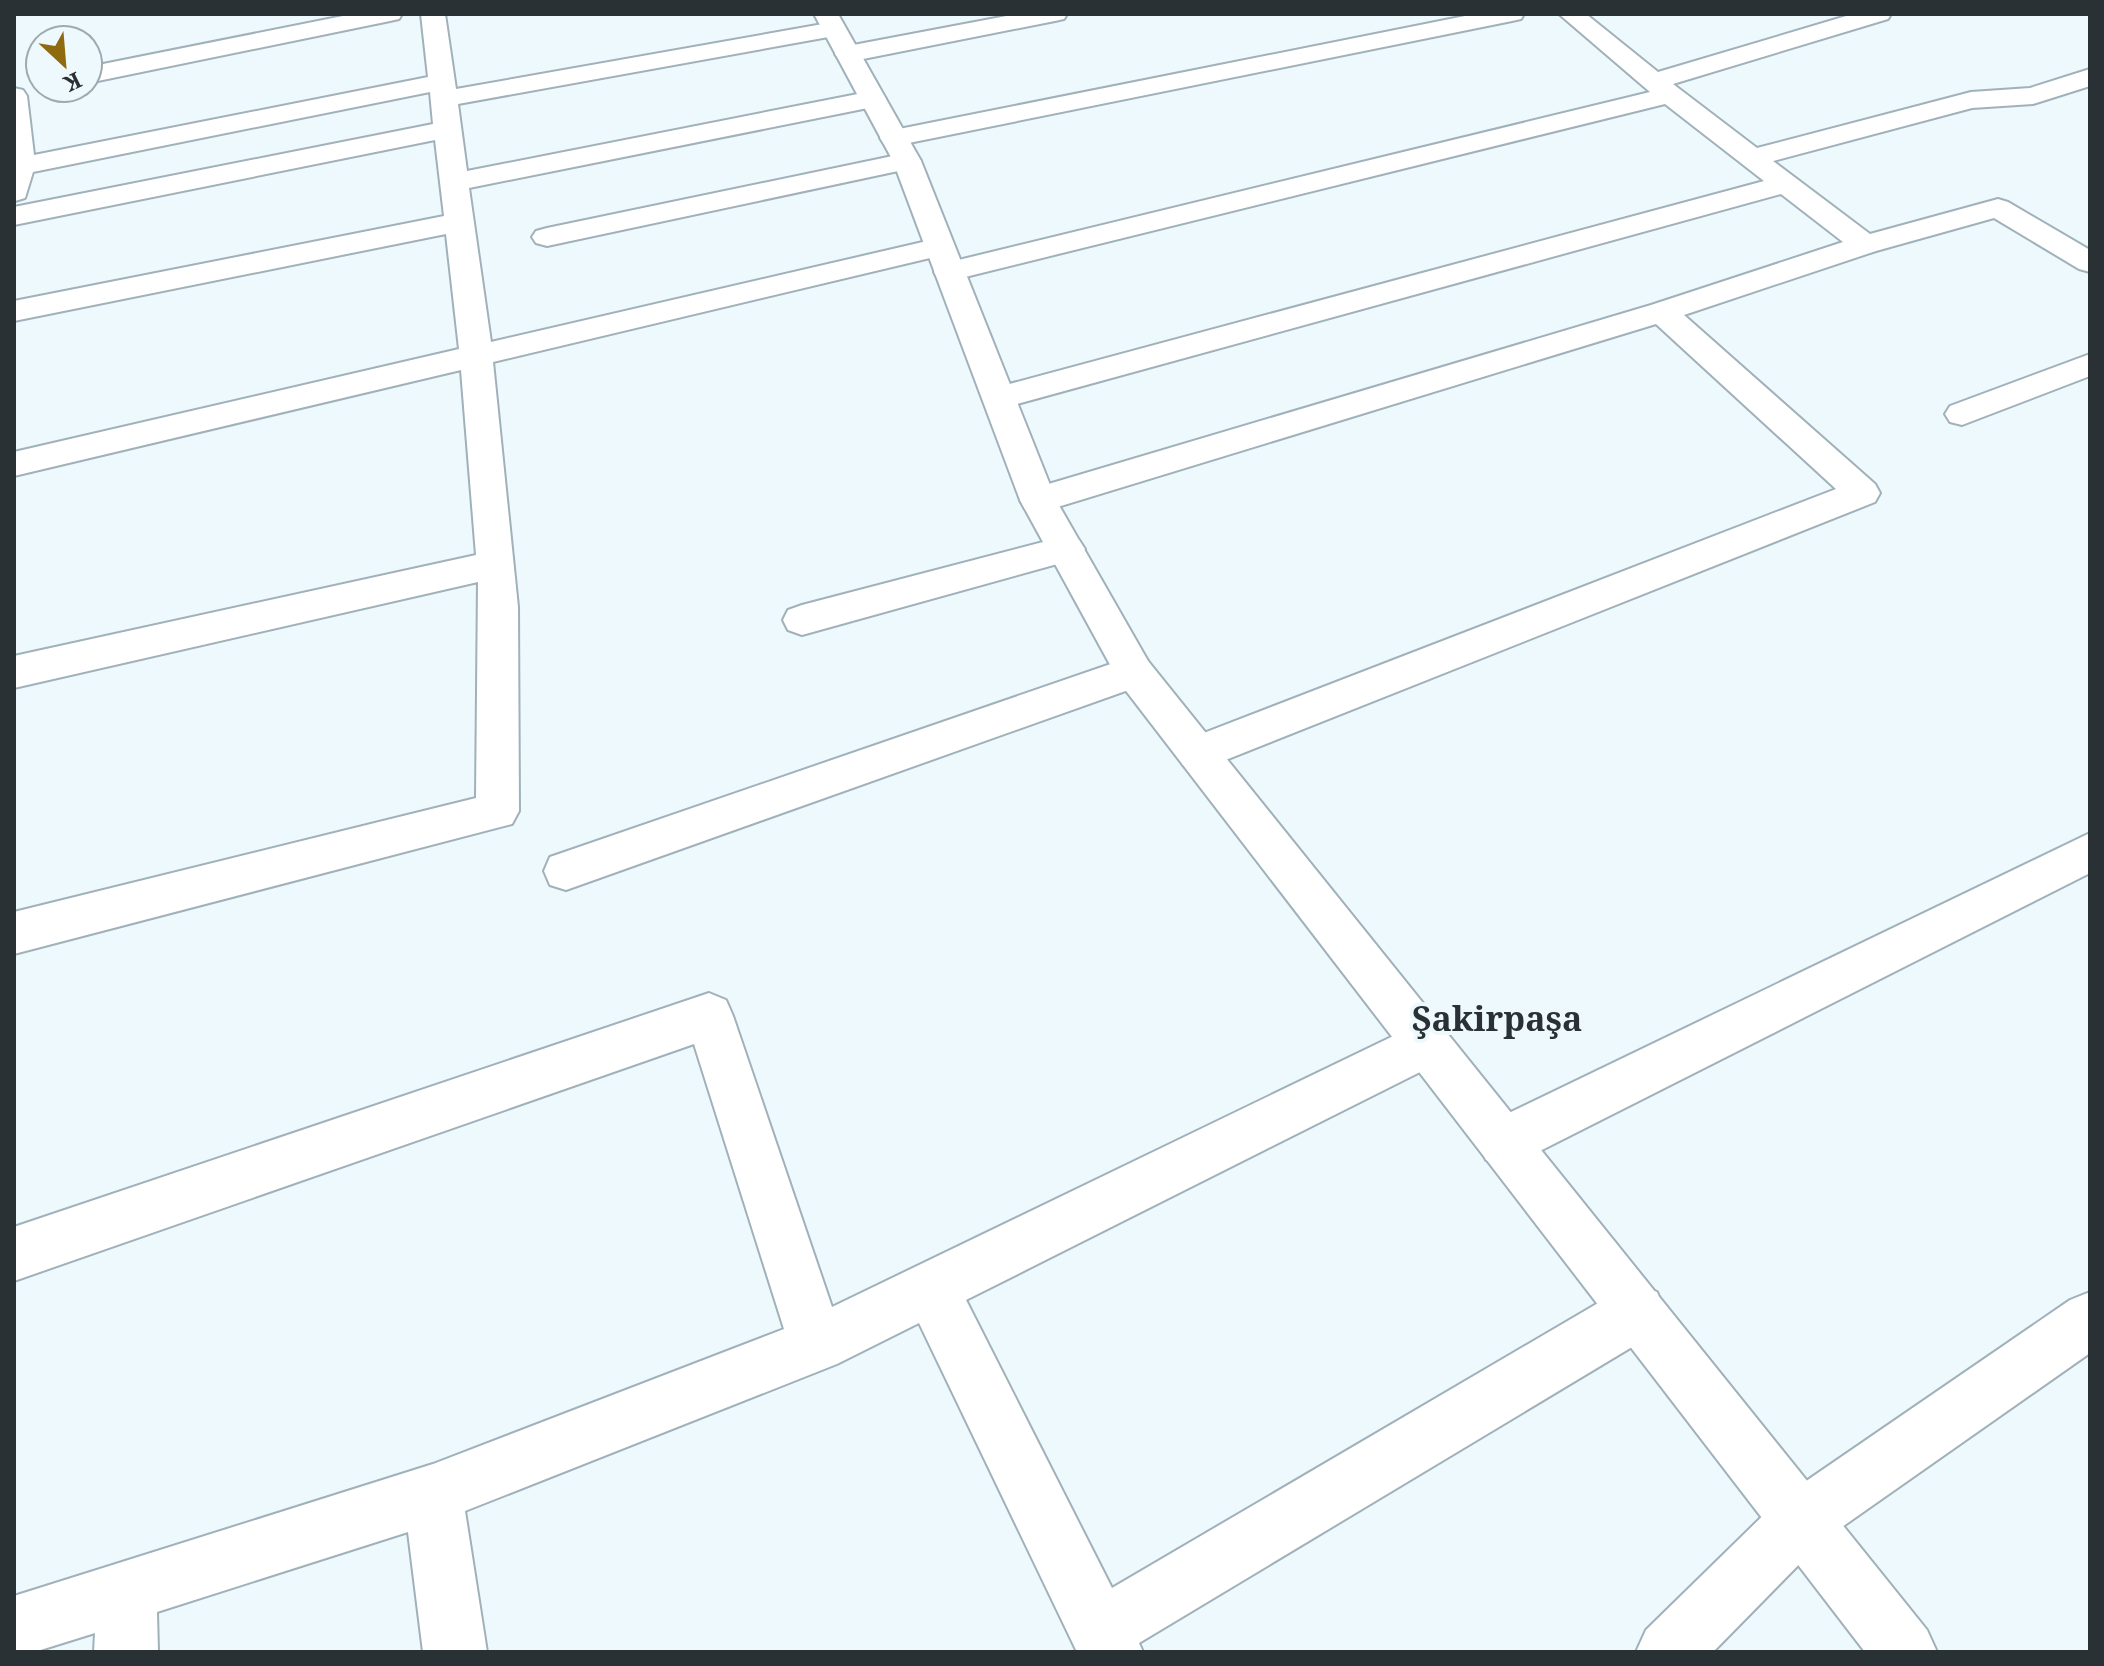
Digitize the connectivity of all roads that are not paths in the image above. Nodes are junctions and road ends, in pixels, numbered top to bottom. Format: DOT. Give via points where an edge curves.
graph roads {
  1 [pos="250,14"];
  2 [pos="390,14"];
  3 [pos="435,14"];
  4 [pos="1055,14"];
  5 [pos="1512,14"];
  6 [pos="1571,14"];
  7 [pos="1879,14"];
  8 [pos="994,20"];
  9 [pos="836,32"];
  10 [pos="264,40"];
  11 [pos="104,72"];
  12 [pos="2090,77"];
  13 [pos="1662,89"];
  14 [pos="443,90"];
  15 [pos="14,94"];
  16 [pos="873,99"];
  17 [pos="447,129"];
  18 [pos="900,149"];
  19 [pos="1752,158"];
  20 [pos="21,166"];
  21 [pos="454,182"];
  22 [pos="1786,184"];
  23 [pos="14,198"];
  24 [pos="14,216"];
  25 [pos="459,222"];
  26 [pos="547,237"];
  27 [pos="1865,245"];
  28 [pos="2086,256"];
  29 [pos="945,260"];
  30 [pos="14,311"];
  31 [pos="1662,312"];
  32 [pos="476,355"];
  33 [pos="2090,364"];
  34 [pos="999,398"];
  35 [pos="1962,414"];
  36 [pos="14,464"];
  37 [pos="1038,500"];
  38 [pos="1066,549"];
  39 [pos="495,564"];
  40 [pos="802,620"];
  41 [pos="14,672"];
  42 [pos="1134,672"];
  43 [pos="1198,753"];
  44 [pos="2090,852"];
  45 [pos="566,871"];
  46 [pos="14,933"];
  47 [pos="1427,1044"];
  48 [pos="1504,1142"];
  49 [pos="14,1254"];
  50 [pos="931,1289"];
  51 [pos="1637,1312"];
  52 [pos="2090,1320"];
  53 [pos="817,1344"];
  54 [pos="433,1494"];
  55 [pos="1801,1520"];
  56 [pos="126,1589"];
  57 [pos="14,1627"];
  58 [pos="1106,1642"];
  59 [pos="126,1652"];
  60 [pos="455,1652"];
  61 [pos="1668,1652"];
  62 [pos="1905,1652"];
  1 -- 10 [label="street"];
  2 -- 10 [label="street"];
  3 -- 14 [label="street"];
  4 -- 8 [label="street"];
  5 -- 18 [label="street"];
  6 -- 13 [label="street"];
  7 -- 13 [label="street"];
  8 -- 9 [label="street"];
  9 -- 14 [label="street"];
  9 -- 16 [label="street"];
  10 -- 11 [label="street"];
  12 -- 19 [label="street" via="2033,96 1971,100"];
  13 -- 19 [label="street"];
  13 -- 29 [label="street"];
  14 -- 17 [label="street"];
  14 -- 20 [label="street"];
  15 -- 20 [label="street"];
  16 -- 18 [label="street"];
  16 -- 21 [label="street"];
  17 -- 21 [label="street"];
  17 -- 24 [label="street"];
  18 -- 26 [label="street"];
  18 -- 29 [label="street"];
  19 -- 22 [label="street"];
  20 -- 23 [label="street"];
  21 -- 25 [label="street"];
  22 -- 27 [label="street"];
  22 -- 34 [label="street"];
  25 -- 30 [label="street"];
  25 -- 32 [label="street"];
  27 -- 28 [label="street" via="1998,208"];
  27 -- 31 [label="street"];
  29 -- 32 [label="street"];
  29 -- 34 [label="street"];
  31 -- 37 [label="street"];
  31 -- 43 [label="street" via="1862,493"];
  32 -- 36 [label="street"];
  32 -- 39 [label="street"];
  33 -- 35 [label="street"];
  34 -- 37 [label="street"];
  37 -- 38 [label="street"];
  38 -- 40 [label="street"];
  38 -- 42 [label="street"];
  39 -- 41 [label="street"];
  39 -- 46 [label="street" via="497,811"];
  42 -- 43 [label="street"];
  42 -- 45 [label="street"];
  43 -- 47 [label="street"];
  44 -- 48 [label="street"];
  47 -- 48 [label="street"];
  47 -- 50 [label="street"];
  48 -- 51 [label="street"];
  49 -- 53 [label="street" via="709,1016"];
  50 -- 53 [label="street"];
  50 -- 58 [label="street"];
  51 -- 55 [label="street"];
  51 -- 58 [label="street"];
  52 -- 55 [label="street"];
  53 -- 54 [label="street"];
  54 -- 56 [label="street"];
  54 -- 60 [label="street"];
  55 -- 61 [label="street"];
  55 -- 62 [label="street"];
  56 -- 57 [label="street"];
  56 -- 59 [label="street"];
}
